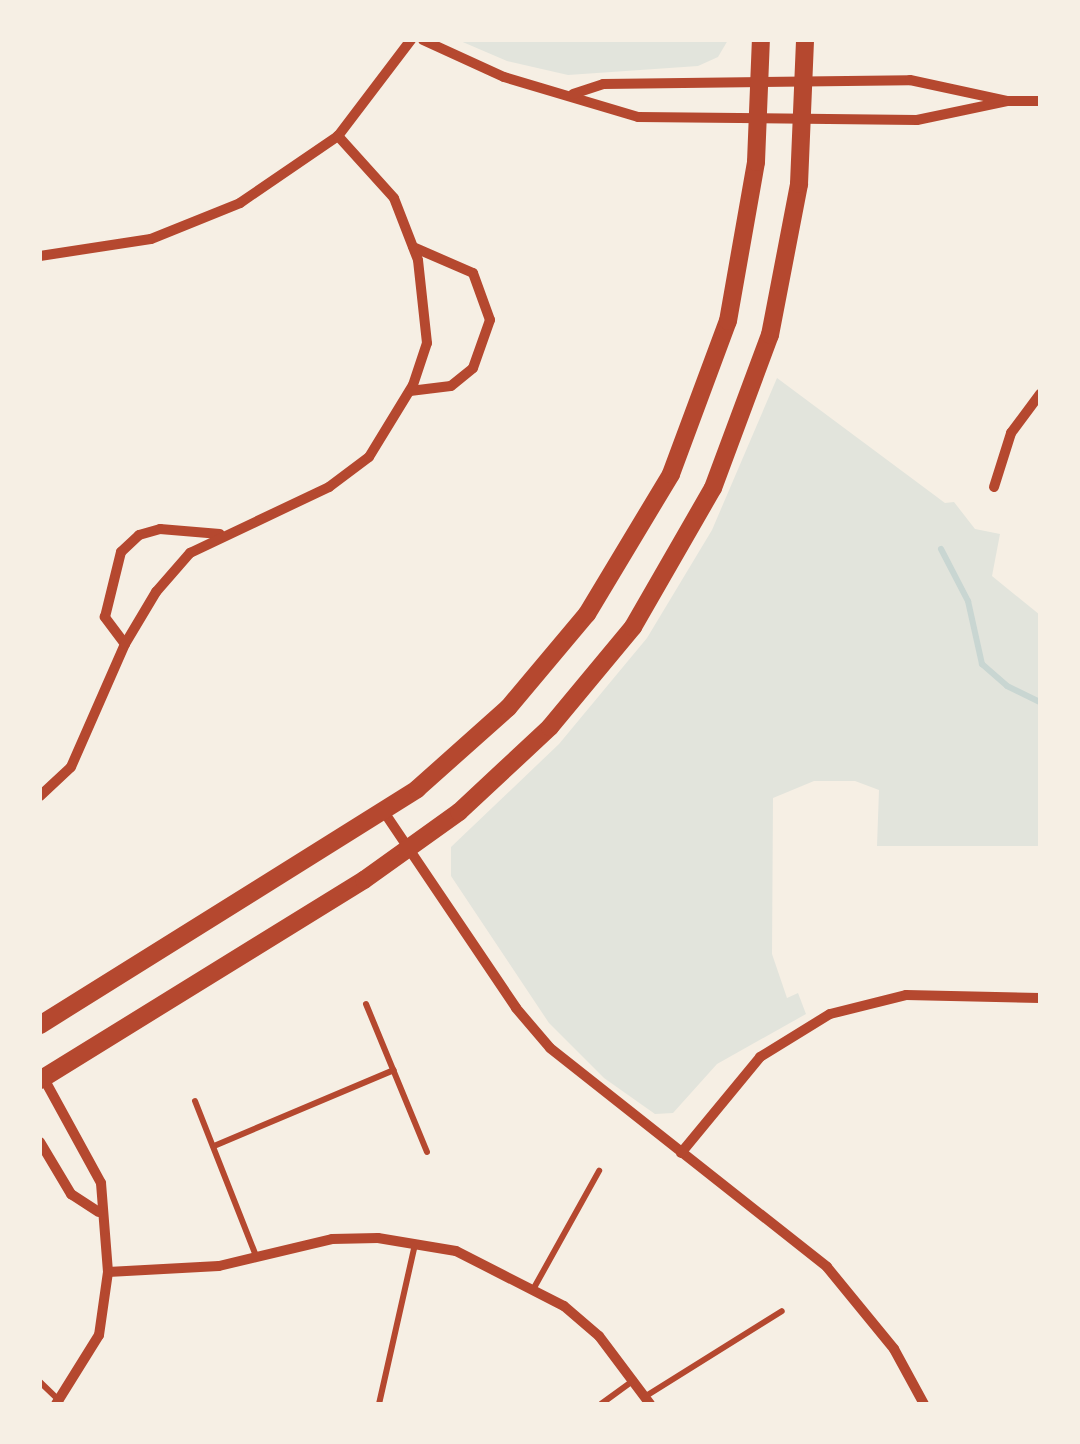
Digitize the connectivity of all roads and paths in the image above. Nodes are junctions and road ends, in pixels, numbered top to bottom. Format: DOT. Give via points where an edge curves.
graph roads {
  1 [pos="412,40"];
  2 [pos="423,40"];
  3 [pos="761,40"];
  4 [pos="804,40"];
  5 [pos="760,83"];
  6 [pos="805,83"];
  7 [pos="572,94"];
  8 [pos="1007,100"];
  9 [pos="1040,101"];
  10 [pos="758,118"];
  11 [pos="804,118"];
  12 [pos="338,136"];
  13 [pos="413,247"];
  14 [pos="40,256"];
  15 [pos="410,391"];
  16 [pos="1040,394"];
  17 [pos="994,486"];
  18 [pos="222,534"];
  19 [pos="125,644"];
  20 [pos="40,796"];
  21 [pos="384,812"];
  22 [pos="409,848"];
  23 [pos="1040,998"];
  24 [pos="366,1004"];
  25 [pos="40,1025"];
  26 [pos="394,1070"];
  27 [pos="41,1077"];
  28 [pos="195,1100"];
  29 [pos="40,1142"];
  30 [pos="214,1146"];
  31 [pos="428,1152"];
  32 [pos="681,1153"];
  33 [pos="599,1172"];
  34 [pos="99,1212"];
  35 [pos="416,1242"];
  36 [pos="256,1256"];
  37 [pos="108,1272"];
  38 [pos="536,1286"];
  39 [pos="782,1311"];
  40 [pos="636,1380"];
  41 [pos="40,1382"];
  42 [pos="648,1400"];
  43 [pos="58,1402"];
  44 [pos="379,1404"];
  45 [pos="601,1404"];
  46 [pos="924,1404"];
  1 -- 12 [label="street"];
  2 -- 7 [label="street" via="504,77"];
  3 -- 5 [label="main road"];
  4 -- 6 [label="main road"];
  5 -- 6 [label="street"];
  5 -- 7 [label="street" via="603,84"];
  5 -- 10 [label="main road"];
  6 -- 8 [label="street" via="910,80"];
  6 -- 11 [label="main road"];
  7 -- 10 [label="street" via="638,117"];
  8 -- 9 [label="street"];
  8 -- 11 [label="street" via="918,120"];
  10 -- 11 [label="street"];
  10 -- 21 [label="main road" via="746,241 728,321 688,438 646,522 536,678 479,736"];
  11 -- 22 [label="main road" via="789,254 770,335 729,452 674,561 577,698 490,786"];
  12 -- 13 [label="street" via="394,198"];
  12 -- 14 [label="street" via="240,203 152,240"];
  13 -- 15 [label="street" via="426,296 426,342"];
  13 -- 15 [label="street" via="473,273 490,320 473,368 451,386"];
  15 -- 18 [label="street" via="369,458 330,487"];
  16 -- 17 [label="street" via="1011,433"];
  18 -- 19 [label="street" via="190,554 156,592"];
  18 -- 19 [label="street" via="160,530 139,535 121,552 104,617"];
  19 -- 20 [label="street" via="93,729 71,767"];
  21 -- 22 [label="street"];
  21 -- 25 [label="main road"];
  22 -- 27 [label="main road"];
  22 -- 32 [label="street" via="550,1048"];
  23 -- 32 [label="street" via="906,995 830,1014 760,1057"];
  24 -- 26 [label="lane"];
  26 -- 30 [label="lane"];
  26 -- 31 [label="lane"];
  27 -- 34 [label="street" via="101,1182"];
  28 -- 30 [label="lane"];
  29 -- 34 [label="street" via="71,1194"];
  30 -- 36 [label="lane"];
  32 -- 46 [label="street" via="827,1267 894,1349"];
  33 -- 38 [label="lane"];
  34 -- 37 [label="street"];
  35 -- 36 [label="street" via="332,1240"];
  35 -- 38 [label="street" via="494,1264"];
  35 -- 44 [label="lane"];
  36 -- 37 [label="street" via="184,1270"];
  37 -- 43 [label="street" via="98,1335"];
  38 -- 40 [label="street" via="599,1336"];
  39 -- 42 [label="lane"];
  40 -- 42 [label="street"];
  40 -- 45 [label="lane"];
  41 -- 43 [label="lane"];
}
